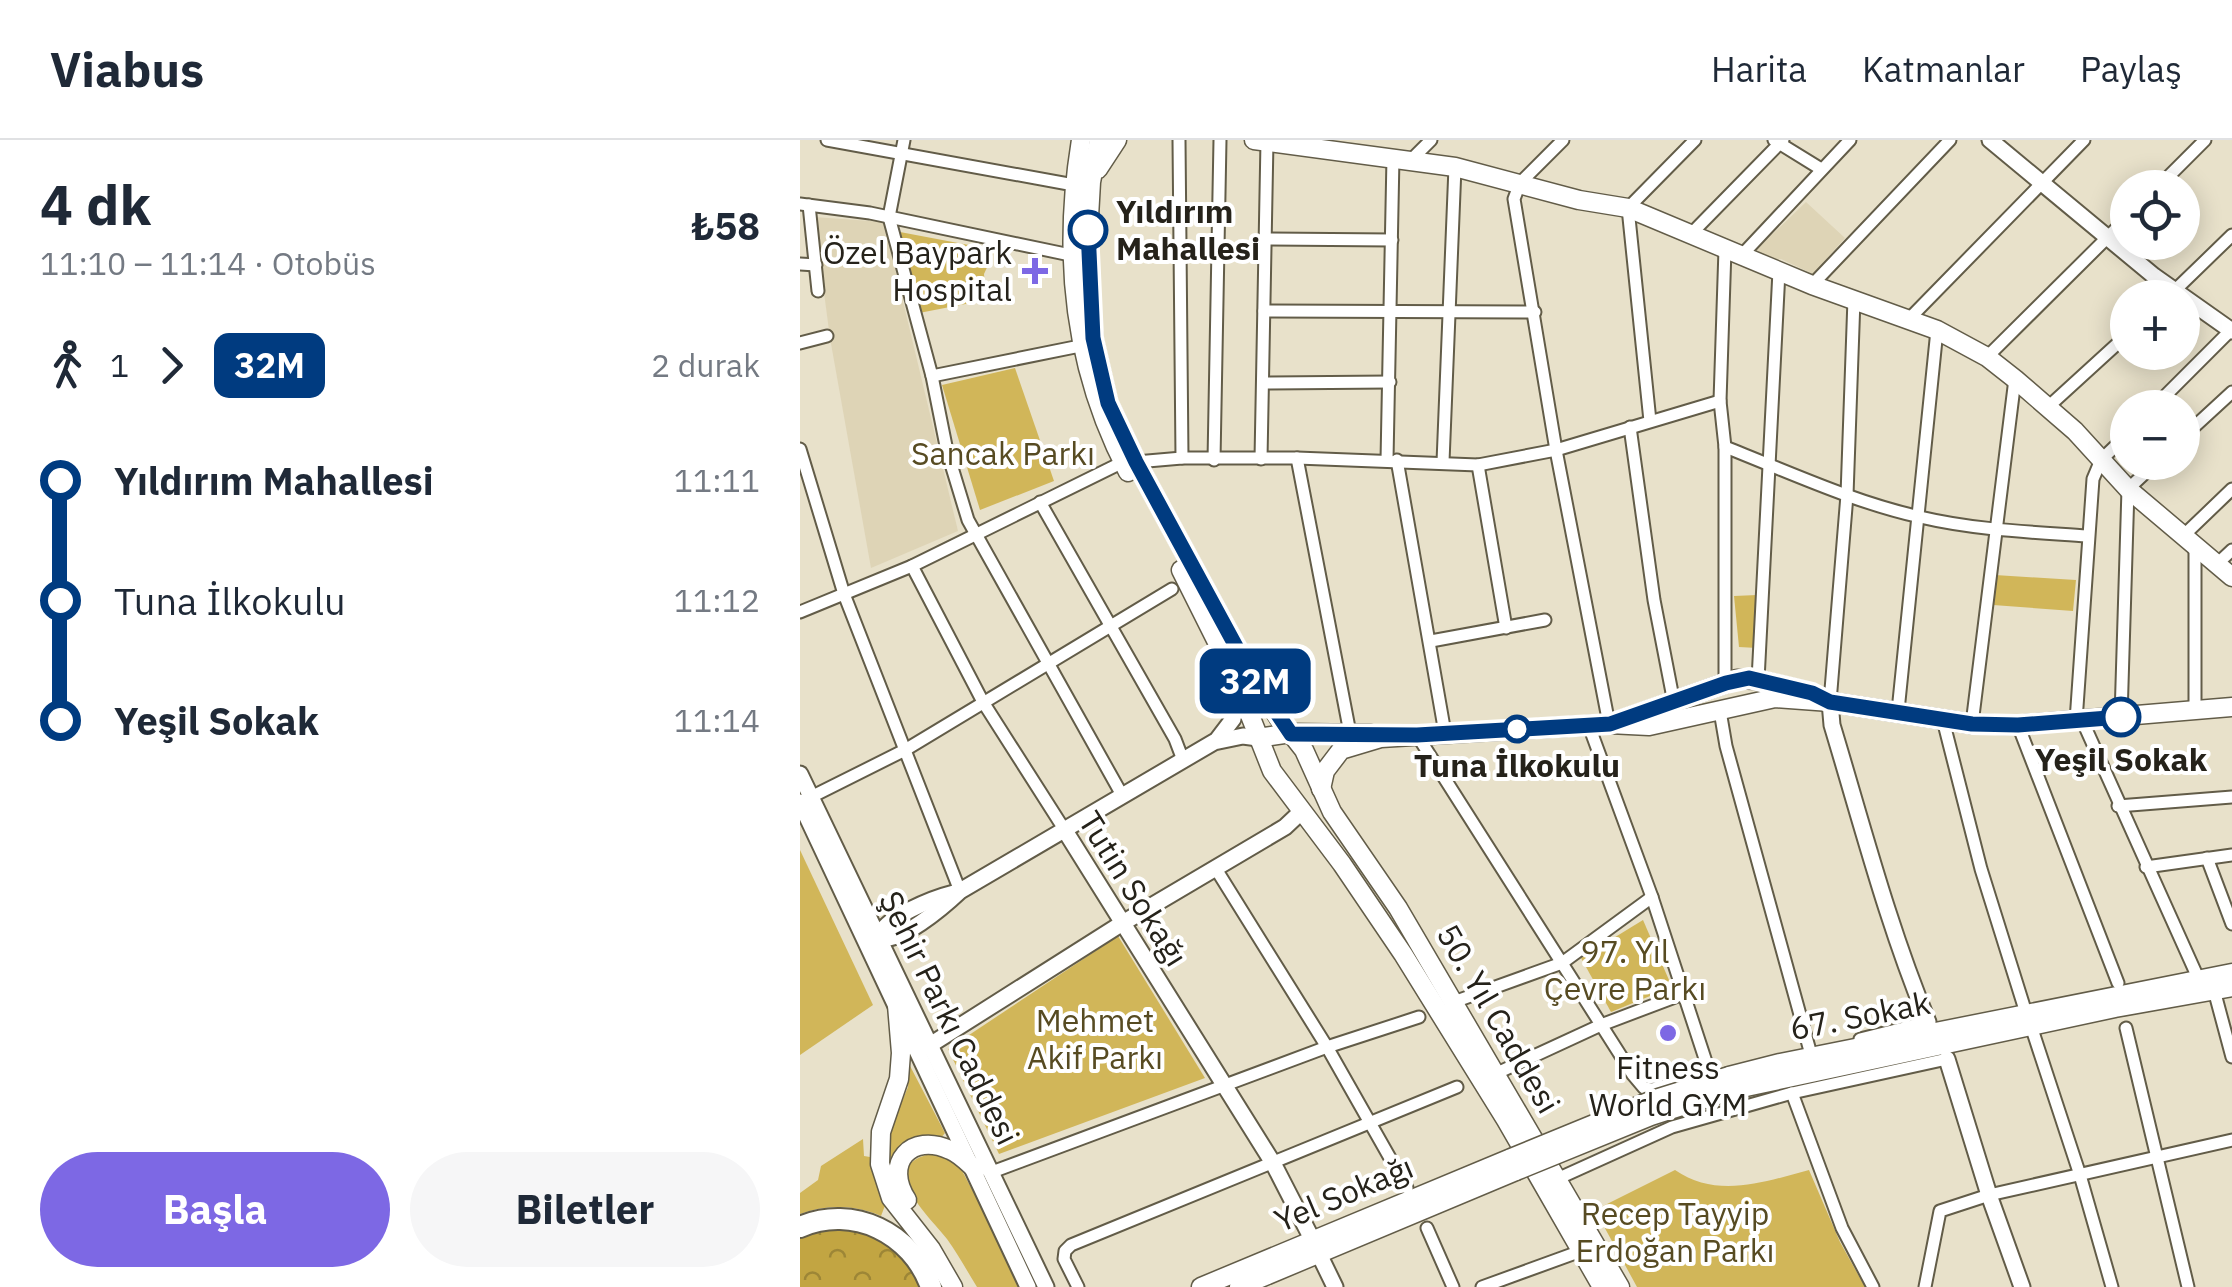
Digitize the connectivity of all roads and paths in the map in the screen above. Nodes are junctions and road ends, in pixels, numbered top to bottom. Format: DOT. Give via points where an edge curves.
graph roads {
  1 [pos="827,140"];
  2 [pos="1081,140"];
  3 [pos="1099,140"];
  4 [pos="1117,140"];
  5 [pos="1178,140"];
  6 [pos="1220,140"];
  7 [pos="1431,140"];
  8 [pos="1562,140"];
  9 [pos="1695,140"];
  10 [pos="1850,140"];
  11 [pos="1950,140"];
  12 [pos="1990,140"];
  13 [pos="2084,140"];
  14 [pos="2206,140"];
  15 [pos="1260,141"];
  16 [pos="1779,141"];
  17 [pos="1348,145"];
  18 [pos="902,146"];
  19 [pos="1402,158"];
  20 [pos="1455,167"];
  21 [pos="1821,169"];
  22 [pos="2175,170"];
  23 [pos="2042,181"];
  24 [pos="1520,183"];
  25 [pos="1082,184"];
  26 [pos="804,204"];
  27 [pos="1628,208"];
  28 [pos="890,217"];
  29 [pos="2232,235"];
  30 [pos="1689,236"];
  31 [pos="2108,236"];
  32 [pos="1266,240"];
  33 [pos="1392,240"];
  34 [pos="1734,252"];
  35 [pos="1074,256"];
  36 [pos="800,264"];
  37 [pos="816,265"];
  38 [pos="1779,271"];
  39 [pos="2155,280"];
  40 [pos="2185,280"];
  41 [pos="1812,285"];
  42 [pos="818,290"];
  43 [pos="1854,299"];
  44 [pos="1264,311"];
  45 [pos="1391,311"];
  46 [pos="2200,311"];
  47 [pos="1534,312"];
  48 [pos="1448,314"];
  49 [pos="1909,318"];
  50 [pos="1937,330"];
  51 [pos="2232,330"];
  52 [pos="827,336"];
  53 [pos="800,343"];
  54 [pos="1080,346"];
  55 [pos="2110,350"];
  56 [pos="1987,357"];
  57 [pos="932,376"];
  58 [pos="2014,379"];
  59 [pos="1390,382"];
  60 [pos="1264,383"];
  61 [pos="2171,390"];
  62 [pos="2232,392"];
  63 [pos="1720,401"];
  64 [pos="2048,407"];
  65 [pos="1650,421"];
  66 [pos="2200,421"];
  67 [pos="1630,428"];
  68 [pos="1725,447"];
  69 [pos="800,449"];
  70 [pos="1556,450"];
  71 [pos="2110,452"];
  72 [pos="1182,458"];
  73 [pos="1297,458"];
  74 [pos="1261,459"];
  75 [pos="1214,460"];
  76 [pos="1392,460"];
  77 [pos="2102,460"];
  78 [pos="1129,462"];
  79 [pos="1443,462"];
  80 [pos="1767,464"];
  81 [pos="1478,465"];
  82 [pos="2137,480"];
  83 [pos="2128,489"];
  84 [pos="2232,490"];
  85 [pos="1848,495"];
  86 [pos="1040,502"];
  87 [pos="1917,516"];
  88 [pos="1995,529"];
  89 [pos="976,534"];
  90 [pos="2087,536"];
  91 [pos="2189,543"];
  92 [pos="2232,550"];
  93 [pos="2216,565"];
  94 [pos="912,566"];
  95 [pos="2232,577"];
  96 [pos="1172,588"];
  97 [pos="844,594"];
  98 [pos="800,612"];
  99 [pos="1545,620"];
  100 [pos="1110,626"];
  101 [pos="1506,628"];
  102 [pos="1431,641"];
  103 [pos="1048,664"];
  104 [pos="1236,680"];
  105 [pos="1758,680"];
  106 [pos="1726,683"];
  107 [pos="983,702"];
  108 [pos="1830,702"];
  109 [pos="1674,703"];
  110 [pos="1741,705"];
  111 [pos="2232,707"];
  112 [pos="1720,711"];
  113 [pos="1898,711"];
  114 [pos="2195,711"];
  115 [pos="2121,717"];
  116 [pos="1943,720"];
  117 [pos="2079,721"];
  118 [pos="1610,724"];
  119 [pos="1972,724"];
  120 [pos="2018,725"];
  121 [pos="1588,726"];
  122 [pos="1350,733"];
  123 [pos="1291,734"];
  124 [pos="1445,734"];
  125 [pos="1417,735"];
  126 [pos="1258,738"];
  127 [pos="1214,742"];
  128 [pos="905,750"];
  129 [pos="1183,760"];
  130 [pos="800,774"];
  131 [pos="1321,785"];
  132 [pos="1122,795"];
  133 [pos="2232,798"];
  134 [pos="806,799"];
  135 [pos="2118,806"];
  136 [pos="1302,811"];
  137 [pos="1064,829"];
  138 [pos="2232,854"];
  139 [pos="2207,858"];
  140 [pos="2146,867"];
  141 [pos="1216,869"];
  142 [pos="960,892"];
  143 [pos="1652,897"];
  144 [pos="1121,924"];
  145 [pos="2232,924"];
  146 [pos="873,940"];
  147 [pos="1562,963"];
  148 [pos="2232,973"];
  149 [pos="2118,983"];
  150 [pos="2215,986"];
  151 [pos="1683,994"];
  152 [pos="1452,1003"];
  153 [pos="897,1005"];
  154 [pos="1419,1017"];
  155 [pos="2028,1019"];
  156 [pos="1928,1022"];
  157 [pos="1602,1025"];
  158 [pos="2126,1028"];
  159 [pos="930,1045"];
  160 [pos="1327,1047"];
  161 [pos="1810,1051"];
  162 [pos="2232,1058"];
  163 [pos="1947,1059"];
  164 [pos="1495,1074"];
  165 [pos="1723,1080"];
  166 [pos="1226,1086"];
  167 [pos="1458,1087"];
  168 [pos="1792,1092"];
  169 [pos="1371,1122"];
  170 [pos="2232,1140"];
  171 [pos="2156,1157"];
  172 [pos="1273,1163"];
  173 [pos="1513,1164"];
  174 [pos="984,1171"];
  175 [pos="2080,1175"];
  176 [pos="1557,1179"];
  177 [pos="1407,1188"];
  178 [pos="1989,1195"];
  179 [pos="800,1227"];
  180 [pos="1427,1228"];
  181 [pos="1315,1245"];
  182 [pos="1582,1251"];
  183 [pos="1927,1286"];
  184 [pos="931,1287"];
  185 [pos="953,1287"];
  186 [pos="966,1287"];
  187 [pos="1028,1287"];
  188 [pos="1046,1287"];
  189 [pos="1078,1287"];
  190 [pos="1202,1287"];
  191 [pos="1239,1287"];
  192 [pos="1334,1287"];
  193 [pos="1453,1287"];
  194 [pos="1482,1287"];
  195 [pos="1602,1287"];
  196 [pos="1620,1287"];
  197 [pos="1873,1287"];
  198 [pos="2022,1287"];
  199 [pos="2112,1287"];
  200 [pos="2188,1287"];
  1 -- 18 [label="street"];
  2 -- 25 [label="main road"];
  3 -- 25 [label="main road"];
  4 -- 25 [label="main road"];
  5 -- 72 [label="street"];
  6 -- 75 [label="street"];
  7 -- 19 [label="street"];
  8 -- 24 [label="street"];
  9 -- 27 [label="street"];
  10 -- 21 [label="street"];
  11 -- 41 [label="street"];
  12 -- 23 [label="street"];
  13 -- 23 [label="street"];
  14 -- 22 [label="street"];
  15 -- 17 [label="main road"];
  15 -- 32 [label="street"];
  16 -- 21 [label="street"];
  16 -- 30 [label="street"];
  17 -- 19 [label="main road"];
  18 -- 25 [label="street"];
  18 -- 28 [label="street"];
  19 -- 20 [label="main road"];
  19 -- 33 [label="street"];
  20 -- 24 [label="main road"];
  20 -- 48 [label="street"];
  21 -- 34 [label="street"];
  23 -- 31 [label="street"];
  23 -- 49 [label="street"];
  24 -- 27 [label="main road"];
  24 -- 47 [label="street" via="1514,199"];
  25 -- 35 [label="main road"];
  25 -- 78 [label="main road" via="1093,338"];
  26 -- 28 [label="street"];
  26 -- 37 [label="street"];
  27 -- 30 [label="main road"];
  27 -- 65 [label="street"];
  28 -- 35 [label="street"];
  28 -- 57 [label="street"];
  29 -- 40 [label="street"];
  30 -- 34 [label="main road"];
  31 -- 39 [label="street"];
  31 -- 56 [label="street"];
  32 -- 33 [label="street"];
  32 -- 44 [label="street"];
  33 -- 45 [label="street"];
  34 -- 38 [label="main road"];
  34 -- 63 [label="street"];
  35 -- 54 [label="main road"];
  36 -- 37 [label="street"];
  37 -- 42 [label="street"];
  38 -- 41 [label="main road"];
  38 -- 80 [label="street"];
  41 -- 43 [label="main road"];
  43 -- 49 [label="main road"];
  43 -- 85 [label="street"];
  44 -- 45 [label="street"];
  44 -- 60 [label="street"];
  45 -- 48 [label="street"];
  45 -- 59 [label="street"];
  46 -- 51 [label="street"];
  47 -- 48 [label="street"];
  47 -- 70 [label="street"];
  48 -- 79 [label="street"];
  49 -- 50 [label="main road"];
  50 -- 56 [label="main road"];
  50 -- 87 [label="street"];
  51 -- 61 [label="street"];
  52 -- 53 [label="street"];
  54 -- 57 [label="street"];
  54 -- 78 [label="main road" via="1106,430"];
  55 -- 64 [label="street"];
  56 -- 58 [label="main road"];
  57 -- 89 [label="street" via="946,451"];
  58 -- 64 [label="main road"];
  58 -- 88 [label="street"];
  59 -- 60 [label="street"];
  59 -- 76 [label="street"];
  60 -- 74 [label="street"];
  62 -- 66 [label="street"];
  63 -- 65 [label="street"];
  63 -- 68 [label="street"];
  64 -- 77 [label="main road"];
  65 -- 67 [label="street"];
  67 -- 70 [label="street"];
  67 -- 109 [label="street"];
  68 -- 80 [label="street"];
  68 -- 106 [label="street"];
  69 -- 97 [label="street"];
  70 -- 81 [label="street"];
  70 -- 118 [label="street"];
  71 -- 77 [label="street"];
  72 -- 75 [label="street"];
  72 -- 78 [label="street"];
  73 -- 74 [label="street"];
  73 -- 76 [label="street"];
  73 -- 122 [label="street"];
  74 -- 75 [label="street"];
  76 -- 79 [label="street"];
  76 -- 102 [label="street"];
  77 -- 83 [label="main road"];
  77 -- 90 [label="street"];
  78 -- 86 [label="street"];
  78 -- 104 [label="main road, 50. Yıl Caddesi"];
  78 -- 123 [label="main road, 50. Yıl Caddesi"];
  79 -- 81 [label="street"];
  80 -- 85 [label="street"];
  80 -- 105 [label="street"];
  81 -- 101 [label="street"];
  82 -- 83 [label="street"];
  83 -- 91 [label="main road"];
  83 -- 115 [label="street"];
  84 -- 91 [label="street"];
  85 -- 87 [label="street"];
  85 -- 108 [label="street"];
  86 -- 89 [label="street"];
  86 -- 100 [label="street"];
  87 -- 88 [label="street"];
  87 -- 113 [label="street"];
  88 -- 90 [label="street"];
  88 -- 119 [label="street"];
  89 -- 94 [label="street"];
  89 -- 103 [label="street"];
  90 -- 117 [label="street"];
  91 -- 93 [label="main road"];
  91 -- 114 [label="street"];
  92 -- 93 [label="street"];
  93 -- 95 [label="main road"];
  94 -- 97 [label="street"];
  94 -- 107 [label="street, Tutin Sokağı"];
  96 -- 100 [label="street"];
  97 -- 98 [label="street"];
  97 -- 128 [label="street"];
  99 -- 101 [label="street"];
  100 -- 103 [label="street"];
  100 -- 129 [label="street"];
  101 -- 102 [label="street"];
  102 -- 124 [label="street"];
  103 -- 107 [label="street"];
  103 -- 132 [label="street"];
  104 -- 126 [label="main road, 50. Yıl Caddesi"];
  104 -- 127 [label="street" via="1232,719"];
  105 -- 106 [label="main road"];
  105 -- 108 [label="main road"];
  106 -- 109 [label="main road"];
  106 -- 110 [label="main road" via="1744,693"];
  106 -- 112 [label="main road" via="1712,696"];
  107 -- 128 [label="street"];
  107 -- 137 [label="street, Tutin Sokağı"];
  108 -- 110 [label="main road" via="1775,698"];
  108 -- 113 [label="main road"];
  108 -- 156 [label="street" via="1872,857"];
  109 -- 118 [label="main road"];
  110 -- 112 [label="main road"];
  111 -- 114 [label="main road"];
  112 -- 118 [label="main road" via="1649,726"];
  112 -- 161 [label="street"];
  113 -- 116 [label="main road"];
  114 -- 115 [label="main road"];
  115 -- 117 [label="main road"];
  116 -- 119 [label="main road"];
  116 -- 155 [label="street"];
  117 -- 120 [label="main road"];
  117 -- 135 [label="street"];
  118 -- 121 [label="main road"];
  119 -- 120 [label="main road"];
  120 -- 149 [label="street"];
  121 -- 124 [label="main road"];
  121 -- 143 [label="street"];
  122 -- 123 [label="main road"];
  122 -- 125 [label="main road"];
  123 -- 126 [label="main road"];
  123 -- 131 [label="main road, 50. Yıl Caddesi"];
  124 -- 125 [label="main road"];
  125 -- 131 [label="main road" via="1341,750"];
  125 -- 147 [label="street"];
  126 -- 127 [label="street"];
  126 -- 136 [label="main road, 50. Yıl Caddesi"];
  127 -- 129 [label="street"];
  128 -- 134 [label="street"];
  128 -- 142 [label="street"];
  129 -- 132 [label="street"];
  130 -- 134 [label="street, Şehir Parkı Caddesi"];
  131 -- 136 [label="main road" via="1313,806"];
  131 -- 152 [label="main road, 50. Yıl Caddesi"];
  132 -- 137 [label="street"];
  133 -- 135 [label="street"];
  134 -- 146 [label="street, Şehir Parkı Caddesi"];
  135 -- 140 [label="street"];
  136 -- 141 [label="street"];
  136 -- 182 [label="main road, 50. Yıl Caddesi" via="1403,954"];
  137 -- 142 [label="street"];
  137 -- 144 [label="street, Tutin Sokağı"];
  138 -- 139 [label="street"];
  139 -- 140 [label="street"];
  139 -- 145 [label="street"];
  140 -- 150 [label="street"];
  141 -- 144 [label="street"];
  141 -- 160 [label="street"];
  142 -- 146 [label="street" via="894,938"];
  143 -- 147 [label="street"];
  143 -- 151 [label="street"];
  144 -- 159 [label="street"];
  144 -- 166 [label="street, Tutin Sokağı"];
  146 -- 153 [label="street, Şehir Parkı Caddesi"];
  146 -- 159 [label="street, Şehir Parkı Caddesi"];
  147 -- 152 [label="street"];
  147 -- 157 [label="street"];
  148 -- 150 [label="main road, 67. Sokak"];
  150 -- 155 [label="main road, 67. Sokak"];
  150 -- 162 [label="street"];
  151 -- 157 [label="street"];
  151 -- 165 [label="street"];
  152 -- 164 [label="main road, 50. Yıl Caddesi"];
  153 -- 174 [label="street, Şehir Parkı Caddesi"];
  153 -- 185 [label="main road" via="900,1079 881,1132 883,1182"];
  154 -- 160 [label="street"];
  155 -- 165 [label="main road, 67. Sokak"];
  155 -- 175 [label="street"];
  156 -- 161 [label="street, 67. Sokak"];
  157 -- 164 [label="street"];
  157 -- 165 [label="street, 67. Sokak" via="1644,1088"];
  158 -- 171 [label="street"];
  159 -- 174 [label="street, Şehir Parkı Caddesi"];
  160 -- 166 [label="street"];
  160 -- 169 [label="street"];
  161 -- 165 [label="street, 67. Sokak"];
  163 -- 168 [label="street, 67. Sokak"];
  163 -- 178 [label="street"];
  164 -- 176 [label="main road, 50. Yıl Caddesi"];
  165 -- 173 [label="main road, 67. Sokak, bridge" via="1655,1099"];
  166 -- 172 [label="street, Tutin Sokağı"];
  166 -- 174 [label="street"];
  167 -- 169 [label="street"];
  168 -- 176 [label="street, 67. Sokak" via="1672,1127"];
  168 -- 197 [label="street" via="1842,1228"];
  169 -- 172 [label="street"];
  169 -- 177 [label="street"];
  170 -- 171 [label="street"];
  171 -- 175 [label="street"];
  171 -- 200 [label="street"];
  172 -- 181 [label="street, Tutin Sokağı"];
  172 -- 189 [label="street" via="1070,1245 1064,1259"];
  173 -- 181 [label="main road, Yel Sokağı"];
  174 -- 186 [label="main road" via="931,1144 903,1155 896,1174 903,1195"];
  174 -- 187 [label="street, Şehir Parkı Caddesi"];
  174 -- 188 [label="street, Şehir Parkı Caddesi"];
  175 -- 178 [label="street"];
  175 -- 199 [label="street"];
  176 -- 196 [label="main road, 50. Yıl Caddesi"];
  178 -- 183 [label="street" via="1940,1210"];
  178 -- 198 [label="street"];
  179 -- 184 [label="highway" via="830,1218 885,1230 916,1258"];
  180 -- 193 [label="street"];
  181 -- 190 [label="main road, Yel Sokağı"];
  181 -- 191 [label="main road, Yel Sokağı"];
  181 -- 192 [label="street, Tutin Sokağı"];
  182 -- 194 [label="street"];
  182 -- 195 [label="main road, 50. Yıl Caddesi"];
}
